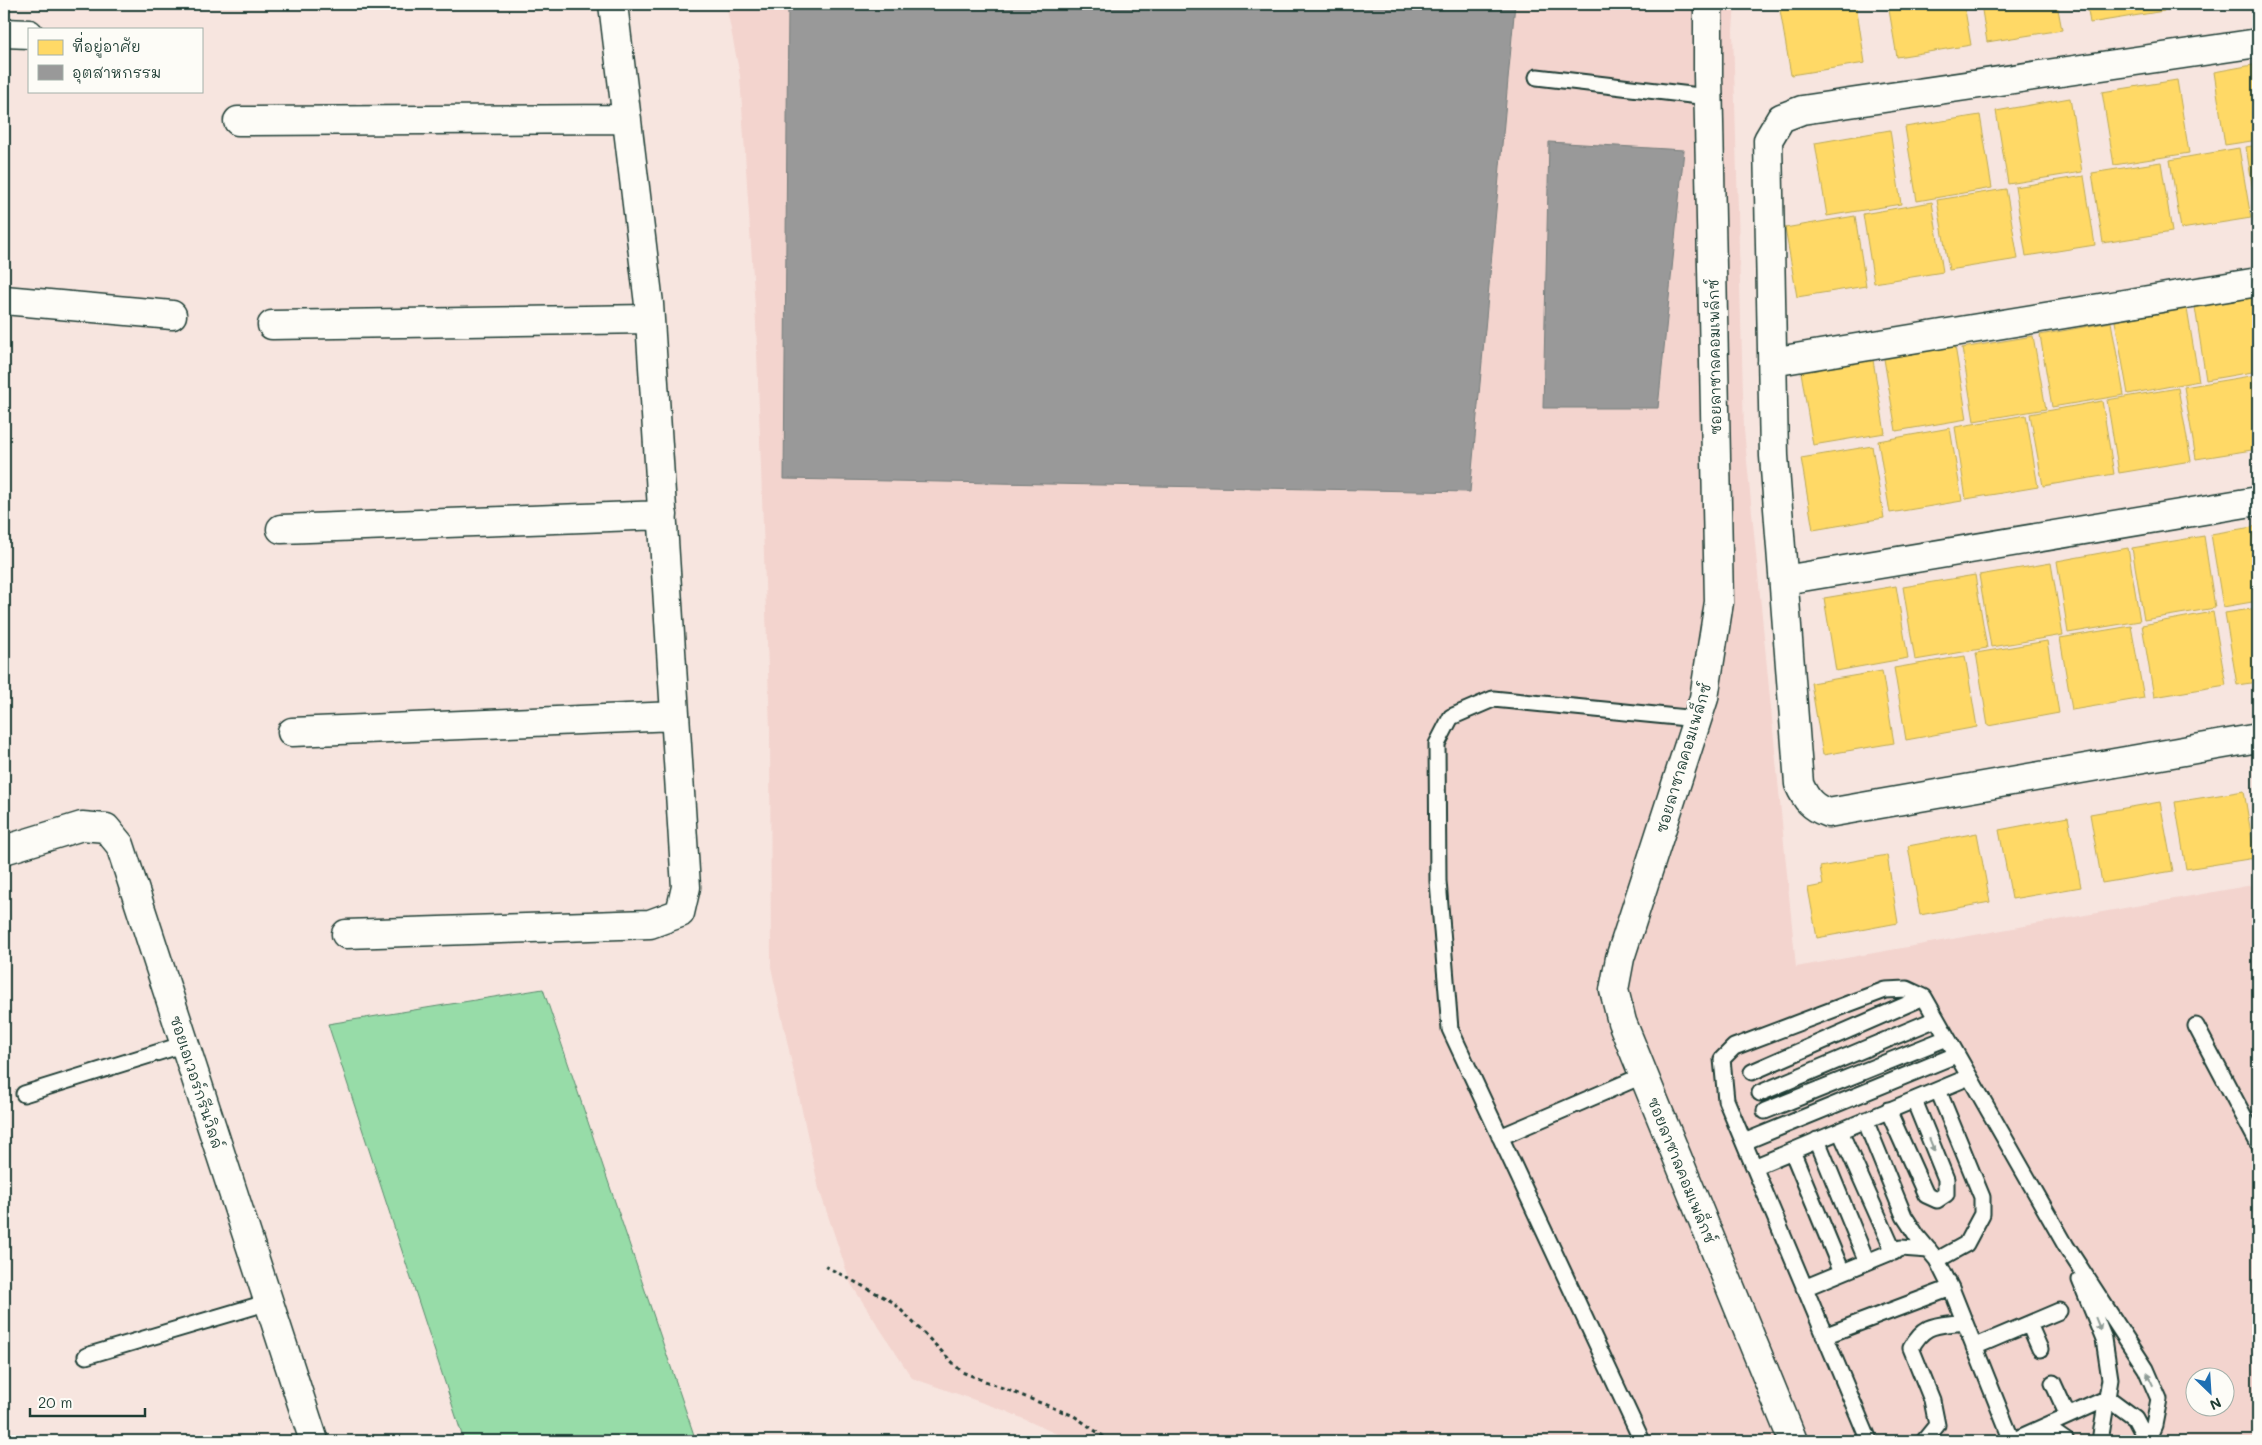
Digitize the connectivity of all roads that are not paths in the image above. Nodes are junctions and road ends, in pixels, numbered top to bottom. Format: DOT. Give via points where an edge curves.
graph roads {
  1 [pos="613,4"];
  2 [pos="1708,4"];
  3 [pos="4,33"];
  4 [pos="28,34"];
  5 [pos="2258,43"];
  6 [pos="1537,77"];
  7 [pos="1708,97"];
  8 [pos="627,119"];
  9 [pos="238,121"];
  10 [pos="2258,282"];
  11 [pos="4,300"];
  12 [pos="172,315"];
  13 [pos="650,319"];
  14 [pos="272,325"];
  15 [pos="1772,362"];
  16 [pos="2258,501"];
  17 [pos="663,516"];
  18 [pos="281,529"];
  19 [pos="1784,580"];
  20 [pos="675,716"];
  21 [pos="1697,719"];
  22 [pos="292,732"];
  23 [pos="2258,738"];
  24 [pos="4,850"];
  25 [pos="346,934"];
  26 [pos="1924,997"];
  27 [pos="1936,1019"];
  28 [pos="2196,1026"];
  29 [pos="1947,1038"];
  30 [pos="185,1044"];
  31 [pos="1956,1055"];
  32 [pos="1752,1072"];
  33 [pos="1644,1075"];
  34 [pos="1969,1077"];
  35 [pos="1938,1090"];
  36 [pos="1760,1093"];
  37 [pos="24,1094"];
  38 [pos="1914,1100"];
  39 [pos="1888,1110"];
  40 [pos="1765,1111"];
  41 [pos="1865,1120"];
  42 [pos="1840,1130"];
  43 [pos="1500,1137"];
  44 [pos="1817,1140"];
  45 [pos="1744,1142"];
  46 [pos="2258,1143"];
  47 [pos="1792,1151"];
  48 [pos="1754,1167"];
  49 [pos="2066,1246"];
  50 [pos="1894,1252"];
  51 [pos="1933,1255"];
  52 [pos="1867,1262"];
  53 [pos="1842,1272"];
  54 [pos="1804,1288"];
  55 [pos="1951,1288"];
  56 [pos="269,1302"];
  57 [pos="2059,1311"];
  58 [pos="1964,1322"];
  59 [pos="2029,1324"];
  60 [pos="1824,1336"];
  61 [pos="1974,1347"];
  62 [pos="2040,1349"];
  63 [pos="86,1356"];
  64 [pos="2053,1383"];
  65 [pos="2108,1398"];
  66 [pos="2068,1416"];
  67 [pos="314,1441"];
  68 [pos="1642,1441"];
  69 [pos="1794,1441"];
  70 [pos="1869,1441"];
  71 [pos="1924,1441"];
  72 [pos="2012,1441"];
  73 [pos="2066,1441"];
  74 [pos="2100,1441"];
  75 [pos="2147,1441"];
  1 -- 8 [label="street"];
  2 -- 7 [label="street, ซอยลาซาลคอมเพล็กซ์"];
  3 -- 4 [label="street"];
  5 -- 15 [label="street" via="1802,110 1781,118 1768,140"];
  6 -- 7 [label="lane"];
  7 -- 21 [label="street, ซอยลาซาลคอมเพล็กซ์" via="1719,602 1704,698"];
  8 -- 9 [label="street"];
  8 -- 13 [label="street"];
  10 -- 15 [label="street"];
  11 -- 12 [label="street"];
  13 -- 14 [label="street"];
  13 -- 17 [label="street"];
  15 -- 19 [label="street" via="1774,456"];
  16 -- 19 [label="street"];
  17 -- 18 [label="street"];
  17 -- 20 [label="street"];
  19 -- 23 [label="street" via="1799,784 1804,798 1813,808 1828,814"];
  20 -- 22 [label="street"];
  20 -- 25 [label="street" via="686,887 680,913 650,924"];
  21 -- 33 [label="street, ซอยลาซาลคอมเพล็กซ์" via="1620,958 1614,990 1622,1022"];
  21 -- 43 [label="lane" via="1493,699 1451,717 1437,744 1438,881 1450,1029"];
  24 -- 30 [label="street, ซอยเอเวอร์กรีนวิลล์" via="82,826 106,828 120,845"];
  26 -- 27 [label="lane"];
  26 -- 32 [label="lane"];
  26 -- 45 [label="lane" via="1907,989 1885,990 1734,1047 1722,1059 1726,1100"];
  27 -- 29 [label="lane"];
  27 -- 36 [label="lane"];
  28 -- 46 [label="lane"];
  29 -- 31 [label="lane"];
  29 -- 40 [label="lane"];
  30 -- 37 [label="lane"];
  30 -- 56 [label="street, ซอยเอเวอร์กรีนวิลล์"];
  31 -- 34 [label="lane"];
  31 -- 45 [label="lane"];
  33 -- 43 [label="lane"];
  33 -- 69 [label="street, ซอยลาซาลคอมเพล็กซ์"];
  34 -- 35 [label="lane"];
  34 -- 49 [label="lane"];
  35 -- 38 [label="lane"];
  35 -- 51 [label="lane" via="1982,1197 1982,1214 1966,1244"];
  38 -- 39 [label="lane"];
  38 -- 39 [label="lane, one-way" via="1946,1179 1946,1194 1937,1200 1926,1194"];
  39 -- 41 [label="lane"];
  41 -- 42 [label="lane"];
  41 -- 51 [label="lane" via="1904,1216"];
  42 -- 44 [label="lane"];
  42 -- 50 [label="lane"];
  43 -- 68 [label="lane"];
  44 -- 47 [label="lane"];
  44 -- 52 [label="lane"];
  45 -- 48 [label="lane"];
  47 -- 48 [label="lane"];
  47 -- 53 [label="lane"];
  48 -- 54 [label="lane"];
  49 -- 65 [label="lane, one-way" via="2104,1338 2110,1380"];
  75 -- 49 [label="lane, one-way" via="2159,1399 2146,1369"];
  50 -- 51 [label="lane" via="1901,1248"];
  50 -- 52 [label="lane"];
  51 -- 55 [label="lane"];
  52 -- 53 [label="lane"];
  53 -- 54 [label="lane"];
  54 -- 60 [label="lane"];
  55 -- 58 [label="lane"];
  55 -- 60 [label="lane"];
  56 -- 63 [label="lane"];
  56 -- 67 [label="street, ซอยเอเวอร์กรีนวิลล์"];
  57 -- 59 [label="lane"];
  58 -- 61 [label="lane"];
  58 -- 71 [label="lane" via="1933,1326 1919,1333 1911,1348 1932,1400 1937,1425"];
  59 -- 61 [label="lane"];
  59 -- 62 [label="lane"];
  60 -- 70 [label="lane"];
  61 -- 72 [label="lane"];
  64 -- 66 [label="lane"];
  65 -- 66 [label="lane"];
  65 -- 74 [label="lane"];
  65 -- 75 [label="lane" via="2135,1418"];
  66 -- 72 [label="lane"];
  72 -- 73 [label="lane" via="2056,1434"];
}
